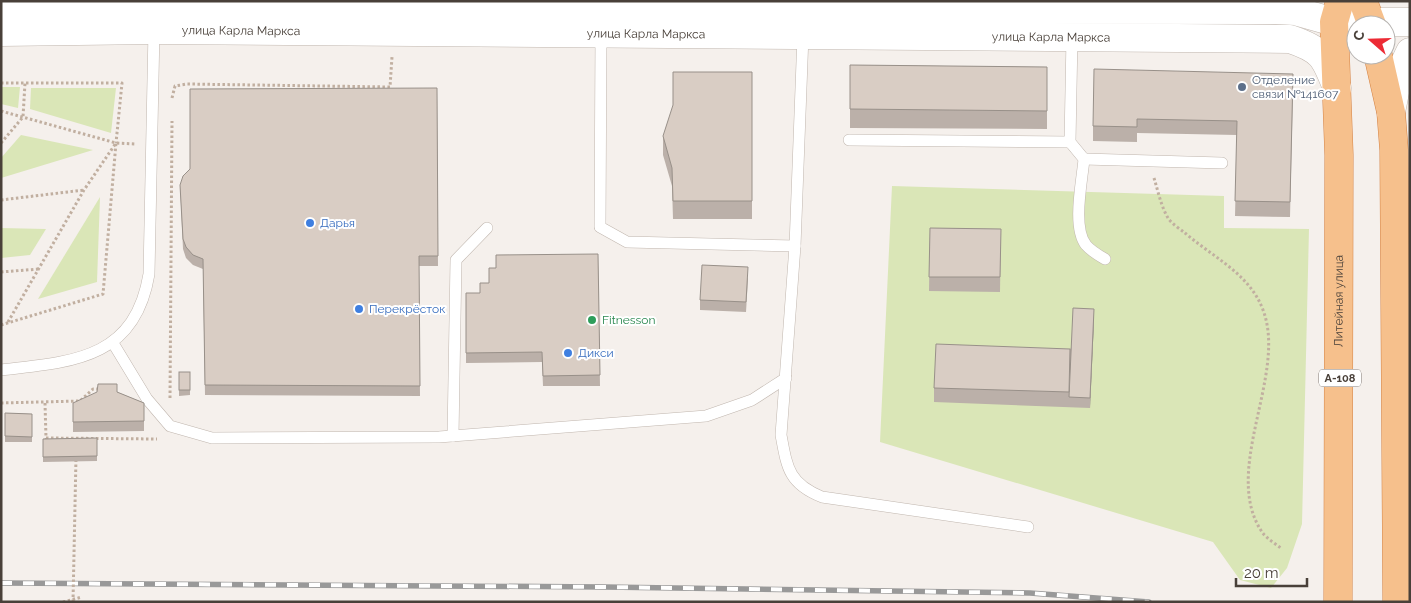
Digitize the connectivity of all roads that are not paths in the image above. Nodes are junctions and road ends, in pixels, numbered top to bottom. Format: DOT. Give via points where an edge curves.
graph roads {
  1 [pos="348,5"];
  2 [pos="528,6"];
  3 [pos="1133,6"];
  4 [pos="1,9"];
  5 [pos="1337,12"];
  6 [pos="1361,15"];
  7 [pos="1396,20"];
  8 [pos="1410,22"];
  9 [pos="154,30"];
  10 [pos="1,32"];
  11 [pos="601,34"];
  12 [pos="803,36"];
  13 [pos="1072,37"];
  14 [pos="1290,39"];
  15 [pos="1410,52"];
  16 [pos="1380,65"];
  17 [pos="1337,88"];
  18 [pos="1390,112"];
  19 [pos="849,140"];
  20 [pos="1070,142"];
  21 [pos="1084,159"];
  22 [pos="1222,163"];
  23 [pos="487,228"];
  24 [pos="795,246"];
  25 [pos="1105,259"];
  26 [pos="113,343"];
  27 [pos="1,370"];
  28 [pos="786,378"];
  29 [pos="453,436"];
  30 [pos="1028,527"];
  31 [pos="1338,602"];
  32 [pos="1397,602"];
  1 -- 2 [label="street, улица Карла Маркса"];
  1 -- 4 [label="street, улица Карла Маркса"];
  2 -- 3 [label="street, улица Карла Маркса"];
  3 -- 5 [label="street, улица Карла Маркса"];
  5 -- 6 [label="street, улица Карла Маркса"];
  5 -- 14 [label="street, улица Карла Маркса"];
  5 -- 17 [label="highway, Литейная улица / А-108"];
  7 -- 8 [label="street, улица Карла Маркса"];
  9 -- 10 [label="street, улица Карла Маркса"];
  9 -- 11 [label="street, улица Карла Маркса"];
  9 -- 26 [label="lane" via="147,287 128,329"];
  11 -- 12 [label="street, улица Карла Маркса"];
  11 -- 24 [label="lane" via="600,227 627,242"];
  12 -- 13 [label="street, улица Карла Маркса"];
  12 -- 24 [label="lane"];
  13 -- 14 [label="street, улица Карла Маркса"];
  13 -- 20 [label="lane"];
  14 -- 17 [label="street, улица Карла Маркса" via="1312,47 1327,62"];
  15 -- 18 [label="street" via="1398,77"];
  16 -- 18 [label="highway"];
  17 -- 31 [label="highway, Литейная улица / А-108" via="1340,155"];
  18 -- 32 [label="highway" via="1394,150"];
  19 -- 20 [label="lane"];
  20 -- 21 [label="lane"];
  21 -- 22 [label="lane"];
  21 -- 25 [label="lane" via="1079,222 1081,237 1086,246"];
  23 -- 29 [label="lane" via="456,260"];
  24 -- 28 [label="lane"];
  26 -- 27 [label="lane" via="100,352 46,365"];
  26 -- 29 [label="lane" via="146,399 170,426 212,438"];
  28 -- 29 [label="lane" via="752,400 706,416"];
  28 -- 30 [label="lane" via="781,435 786,464 796,482 809,492 822,497"];
}
